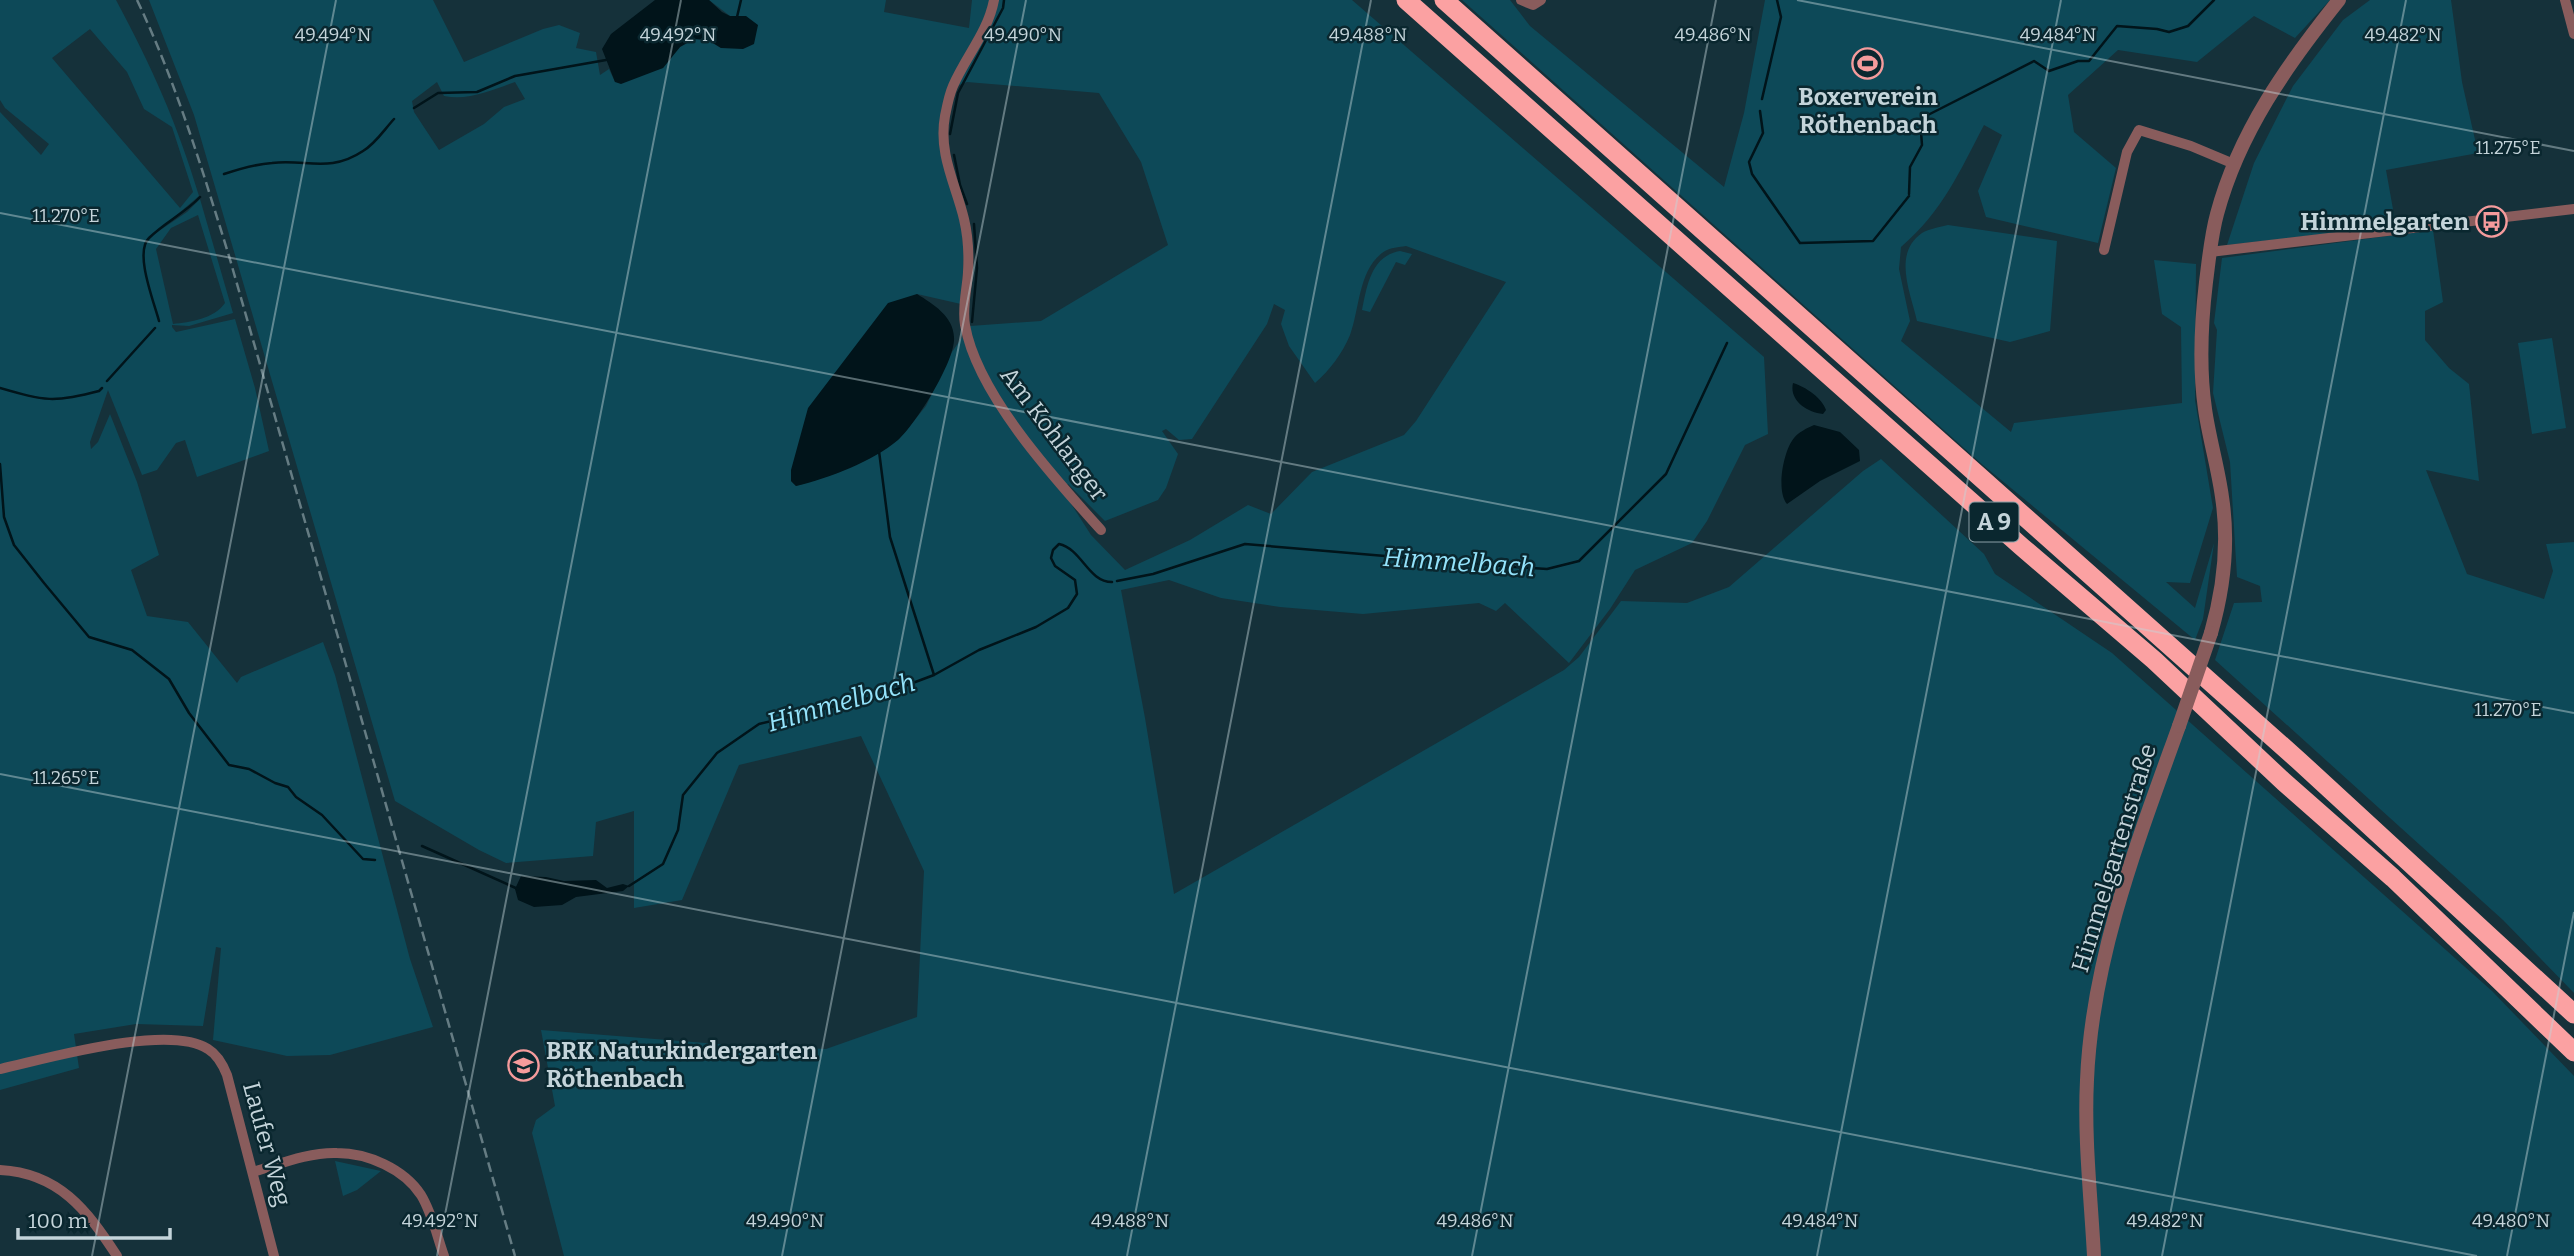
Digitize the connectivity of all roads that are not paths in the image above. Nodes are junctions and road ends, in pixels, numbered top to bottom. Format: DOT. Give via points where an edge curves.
graph roads {
  1 [pos="994,0"];
  2 [pos="1406,0"];
  3 [pos="1444,0"];
  4 [pos="1521,0"];
  5 [pos="1541,0"];
  6 [pos="2339,0"];
  7 [pos="2565,0"];
  8 [pos="2574,34"];
  9 [pos="2234,164"];
  10 [pos="2574,208"];
  11 [pos="2104,250"];
  12 [pos="2210,252"];
  13 [pos="1101,530"];
  14 [pos="2574,1014"];
  15 [pos="2574,1052"];
  16 [pos="0,1069"];
  17 [pos="0,1170"];
  18 [pos="253,1172"];
  19 [pos="117,1256"];
  20 [pos="274,1256"];
  21 [pos="444,1256"];
  22 [pos="2094,1256"];
  1 -- 13 [label="street, Am Kohlanger" via="978,42 952,87 944,120 947,167 967,242 964,322 986,381 1055,478"];
  2 -- 15 [label="highway, A 9" via="2154,660 2393,878"];
  3 -- 14 [label="highway, A 9" via="2288,751"];
  4 -- 5 [label="street" via="1533,5"];
  6 -- 9 [label="street, Himmelgartenstraße" via="2267,98"];
  7 -- 8 [label="street"];
  9 -- 11 [label="street" via="2139,130 2127,152"];
  9 -- 12 [label="street, Himmelgartenstraße" via="2216,216"];
  10 -- 12 [label="street"];
  12 -- 22 [label="street, Himmelgartenstraße, bridge" via="2201,355 2205,408 2223,498 2222,588 2103,963 2087,1094"];
  16 -- 18 [label="street, Laufer Weg" via="135,1041 179,1040 209,1049 223,1063"];
  17 -- 19 [label="street" via="22,1172 69,1195"];
  18 -- 20 [label="street, Laufer Weg"];
  18 -- 21 [label="street" via="299,1158 337,1153 387,1165 420,1194"];
}
